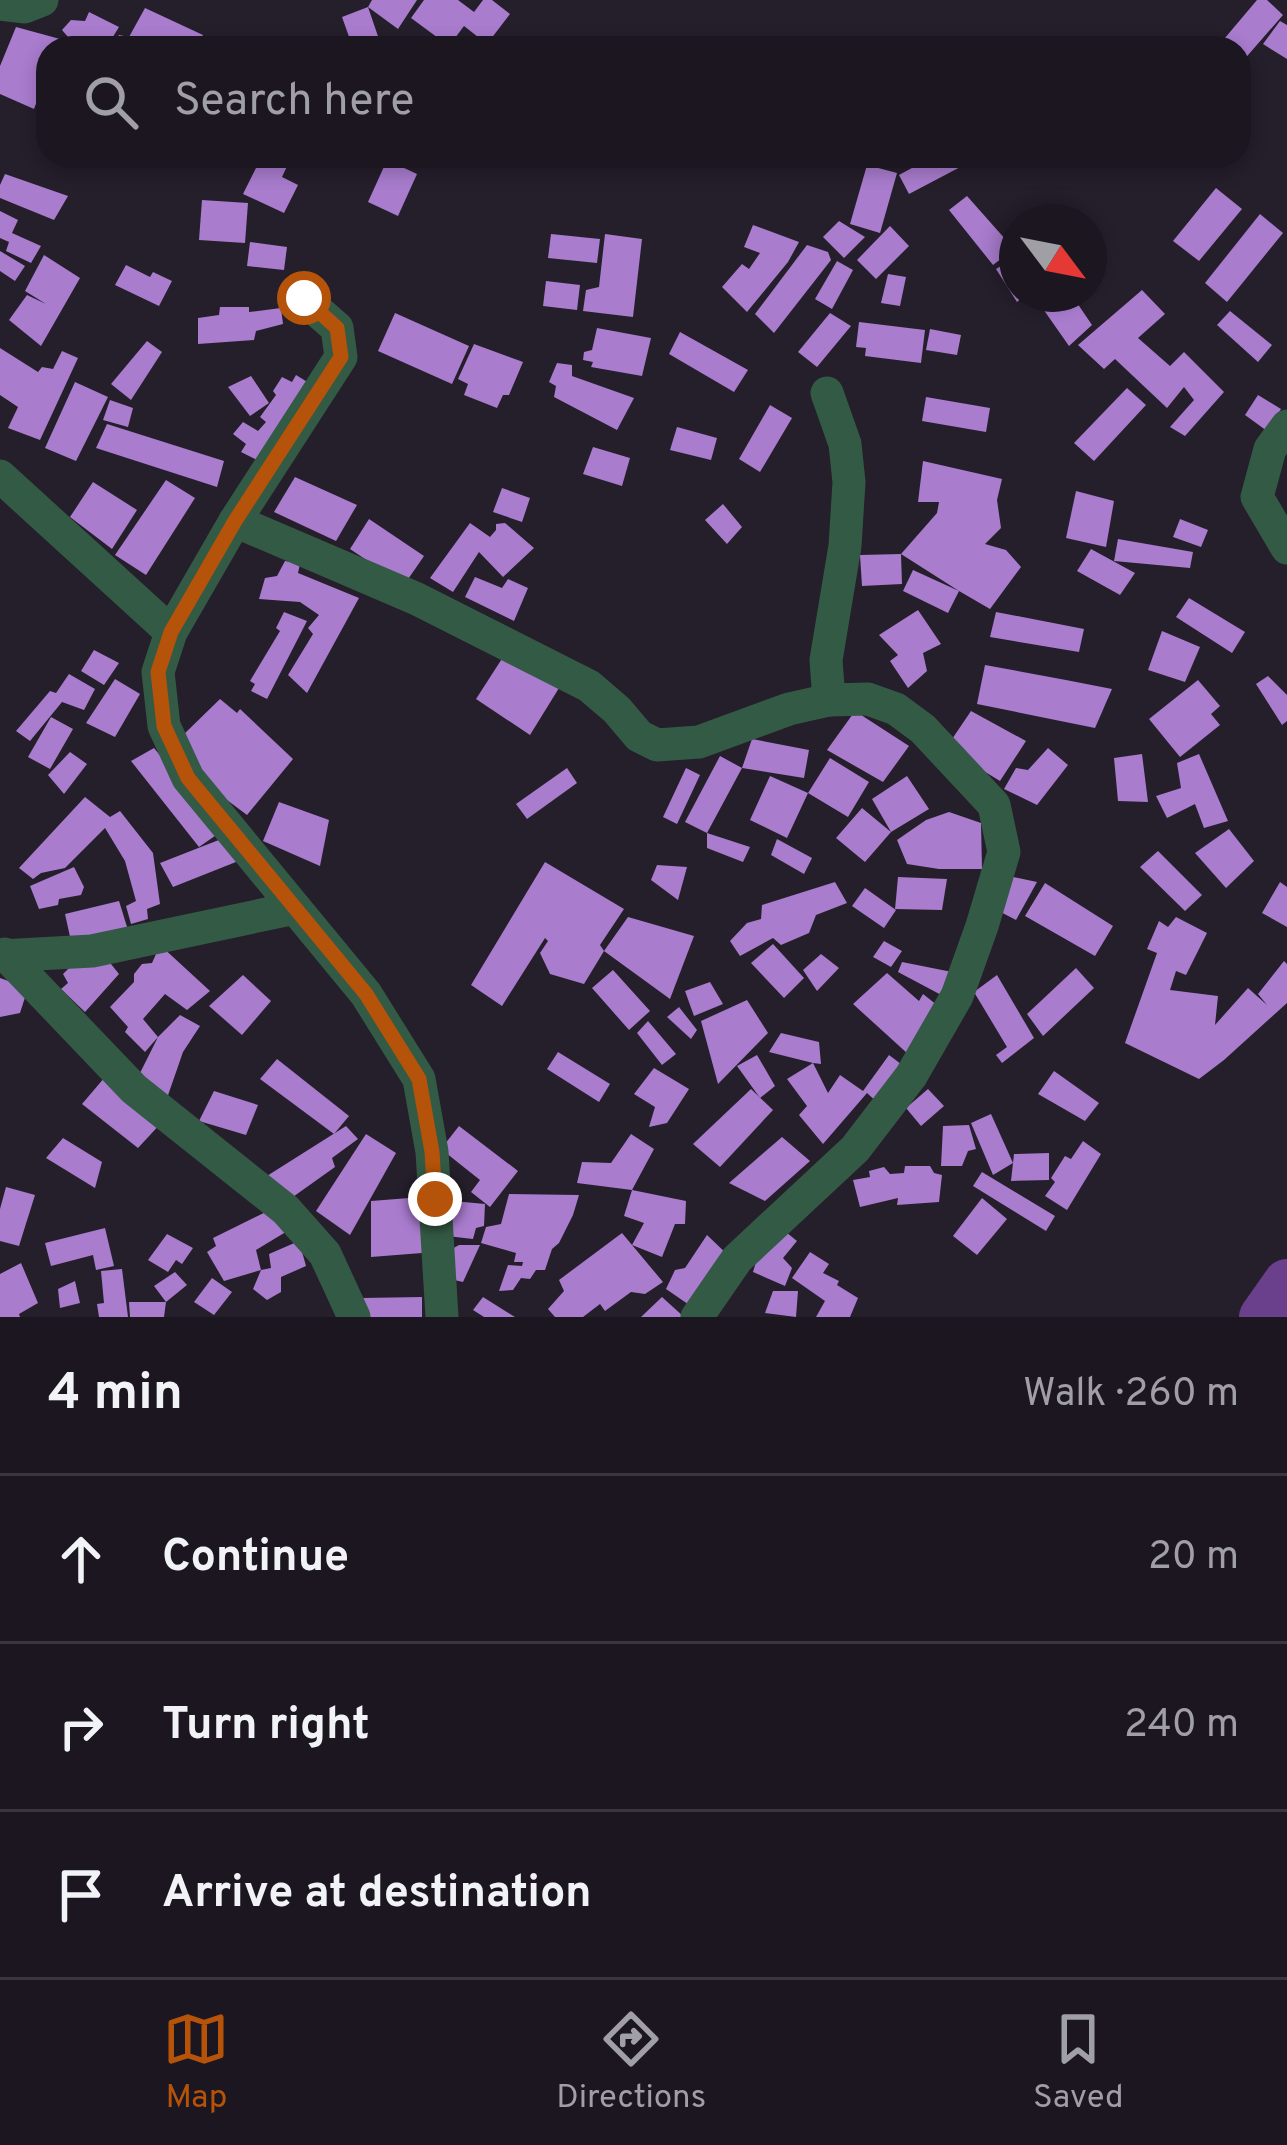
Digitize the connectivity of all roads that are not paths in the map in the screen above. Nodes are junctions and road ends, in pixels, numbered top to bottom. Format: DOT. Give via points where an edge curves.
graph roads {
  1 [pos="42,0"];
  2 [pos="0,4"];
  3 [pos="304,298"];
  4 [pos="827,393"];
  5 [pos="1287,426"];
  6 [pos="0,476"];
  7 [pos="235,521"];
  8 [pos="1287,548"];
  9 [pos="171,632"];
  10 [pos="829,700"];
  11 [pos="295,908"];
  12 [pos="2,955"];
  13 [pos="354,1317"];
  14 [pos="442,1317"];
  15 [pos="697,1317"];
  1 -- 2 [label="street" via="24,8"];
  3 -- 7 [label="street" via="337,328 341,357"];
  4 -- 10 [label="street" via="849,482 826,660"];
  5 -- 8 [label="street" via="1270,449 1258,497"];
  6 -- 9 [label="street"];
  7 -- 9 [label="street"];
  7 -- 10 [label="street" via="417,599 589,686 657,745 699,742"];
  9 -- 11 [label="street" via="158,672 164,726 188,778"];
  10 -- 15 [label="street" via="868,699 923,729 994,805 1004,853 957,996 911,1076 855,1149 737,1258"];
  11 -- 12 [label="street" via="92,950"];
  11 -- 14 [label="street" via="366,994 419,1079"];
  12 -- 13 [label="street" via="134,1089 286,1210 325,1254"];
}
